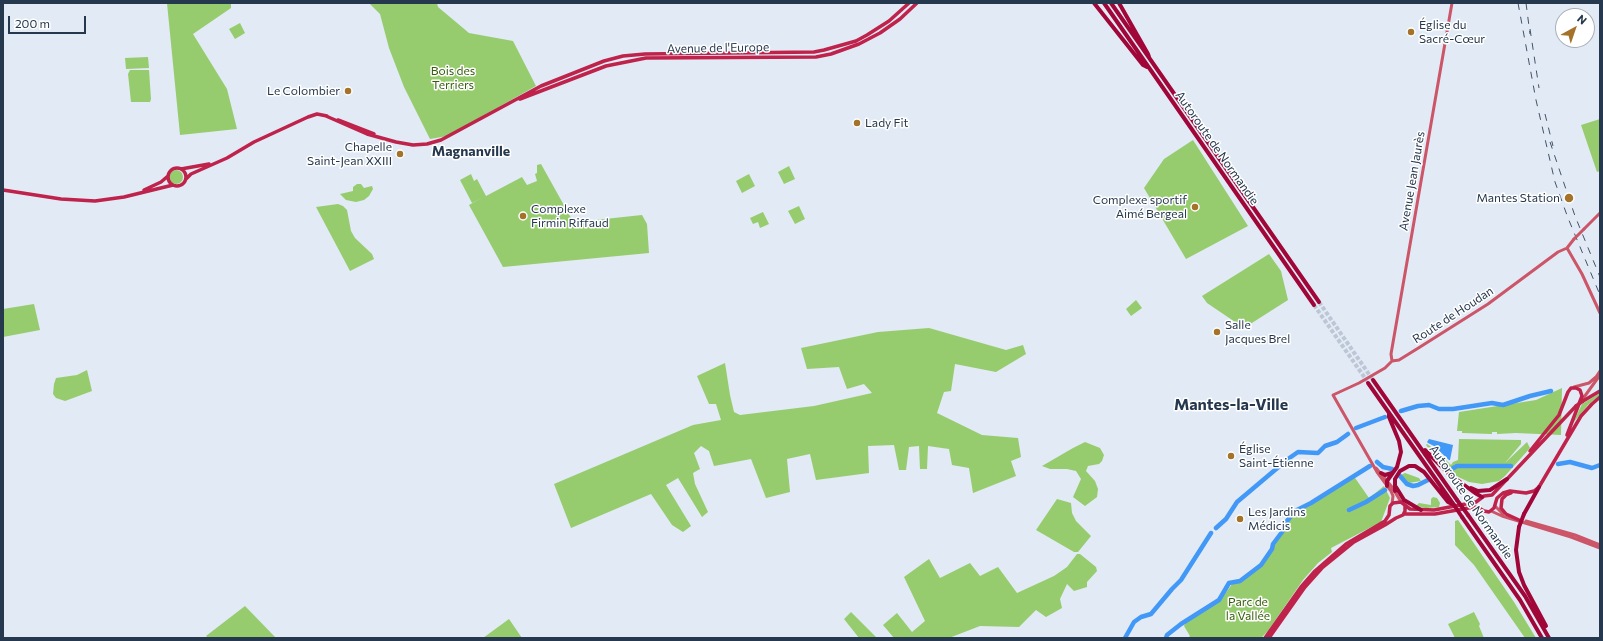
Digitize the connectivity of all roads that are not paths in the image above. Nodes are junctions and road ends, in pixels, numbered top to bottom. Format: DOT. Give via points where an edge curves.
graph roads {
  1 [pos="909,3"];
  2 [pos="916,3"];
  3 [pos="1094,3"];
  4 [pos="1104,3"];
  5 [pos="1110,3"];
  6 [pos="1119,3"];
  7 [pos="1452,3"];
  8 [pos="748,52"];
  9 [pos="748,57"];
  10 [pos="1149,60"];
  11 [pos="1148,67"];
  12 [pos="511,103"];
  13 [pos="220,160"];
  14 [pos="181,169"];
  15 [pos="168,176"];
  16 [pos="186,179"];
  17 [pos="173,186"];
  18 [pos="3,190"];
  19 [pos="134,194"];
  20 [pos="1600,213"];
  21 [pos="1568,249"];
  22 [pos="1318,302"];
  23 [pos="1314,305"];
  24 [pos="1600,313"];
  25 [pos="1392,361"];
  26 [pos="1600,371"];
  27 [pos="1600,376"];
  28 [pos="1373,380"];
  29 [pos="1368,383"];
  30 [pos="1574,387"];
  31 [pos="1600,391"];
  32 [pos="1600,397"];
  33 [pos="1576,408"];
  34 [pos="1389,413"];
  35 [pos="1419,445"];
  36 [pos="1563,445"];
  37 [pos="1524,461"];
  38 [pos="1373,465"];
  39 [pos="1396,471"];
  40 [pos="1381,473"];
  41 [pos="1395,479"];
  42 [pos="1507,479"];
  43 [pos="1387,480"];
  44 [pos="1463,484"];
  45 [pos="1387,486"];
  46 [pos="1539,487"];
  47 [pos="1395,491"];
  48 [pos="1518,492"];
  49 [pos="1489,496"];
  50 [pos="1481,498"];
  51 [pos="1401,502"];
  52 [pos="1495,502"];
  53 [pos="1451,503"];
  54 [pos="1392,504"];
  55 [pos="1405,506"];
  56 [pos="1495,506"];
  57 [pos="1480,508"];
  58 [pos="1421,510"];
  59 [pos="1491,511"];
  60 [pos="1390,512"];
  61 [pos="1404,514"];
  62 [pos="1396,517"];
  63 [pos="1519,520"];
  64 [pos="1600,546"];
  65 [pos="1548,636"];
  66 [pos="1265,638"];
  67 [pos="1269,638"];
  68 [pos="1542,638"];
  1 -- 8 [label="main road, Avenue de l'Europe" via="877,29 856,41 831,49 814,52"];
  2 -- 9 [label="main road, Avenue de l'Europe" via="880,33 839,52 816,57"];
  3 -- 11 [label="highway" via="1142,65"];
  4 -- 11 [label="highway, Autoroute de Normandie"];
  5 -- 10 [label="highway, Autoroute de Normandie"];
  6 -- 10 [label="highway"];
  7 -- 25 [label="main road, Avenue Jean Jaurès" via="1391,354"];
  8 -- 9 [label="main road"];
  8 -- 12 [label="main road, Avenue de l'Europe" via="624,56 548,82"];
  9 -- 12 [label="main road, Avenue de l'Europe" via="646,58 623,62 591,71"];
  10 -- 22 [label="highway, Autoroute de Normandie"];
  11 -- 23 [label="highway, Autoroute de Normandie"];
  12 -- 13 [label="main road, Avenue de l'Europe" via="438,142 423,145 402,144 367,134 319,114"];
  13 -- 14 [label="main road, Avenue de l'Europe"];
  13 -- 16 [label="main road, Avenue de l'Europe"];
  14 -- 15 [label="main road" via="172,169"];
  14 -- 16 [label="main road" via="186,174"];
  15 -- 17 [label="main road"];
  15 -- 19 [label="main road" via="162,182"];
  16 -- 17 [label="main road" via="181,185"];
  17 -- 19 [label="main road"];
  18 -- 19 [label="main road" via="82,201"];
  20 -- 21 [label="main road, Route de Houdan, bridge" via="1574,239"];
  21 -- 24 [label="main road"];
  21 -- 25 [label="main road, Route de Houdan" via="1558,252 1484,307 1420,348 1399,360"];
  25 -- 38 [label="main road, Route de Houdan" via="1359,383 1333,394"];
  26 -- 30 [label="main road" via="1589,382"];
  27 -- 33 [label="main road"];
  28 -- 35 [label="highway, Autoroute de Normandie"];
  29 -- 34 [label="highway, Autoroute de Normandie"];
  30 -- 33 [label="main road" via="1580,389 1582,394"];
  30 -- 37 [label="main road" via="1565,395 1557,418"];
  31 -- 33 [label="main road, bridge"];
  32 -- 36 [label="main road" via="1584,412"];
  33 -- 36 [label="main road"];
  33 -- 37 [label="main road" via="1559,422"];
  34 -- 39 [label="highway" via="1400,447 1401,456"];
  34 -- 53 [label="highway, Autoroute de Normandie"];
  35 -- 44 [label="highway"];
  35 -- 65 [label="highway, Autoroute de Normandie, bridge" via="1525,596"];
  36 -- 46 [label="main road"];
  37 -- 42 [label="main road"];
  38 -- 40 [label="main road"];
  38 -- 45 [label="main road"];
  39 -- 40 [label="highway" via="1390,474"];
  39 -- 43 [label="highway"];
  40 -- 43 [label="main road"];
  41 -- 47 [label="highway"];
  41 -- 53 [label="highway" via="1404,468 1418,467"];
  41 -- 58 [label="highway" via="1402,497"];
  42 -- 44 [label="highway" via="1495,488 1484,491"];
  42 -- 49 [label="main road"];
  43 -- 45 [label="highway"];
  43 -- 47 [label="main road"];
  44 -- 50 [label="highway"];
  45 -- 54 [label="main road" via="1392,494"];
  46 -- 48 [label="main road" via="1531,493"];
  46 -- 65 [label="highway, bridge" via="1519,527 1516,550 1524,586 1547,628"];
  47 -- 51 [label="main road"];
  48 -- 52 [label="main road" via="1503,493"];
  48 -- 63 [label="main road" via="1506,495 1501,504 1506,514"];
  49 -- 50 [label="main road"];
  49 -- 52 [label="main road"];
  50 -- 57 [label="main road"];
  50 -- 58 [label="main road" via="1440,510"];
  51 -- 54 [label="main road"];
  51 -- 55 [label="main road"];
  52 -- 56 [label="main road"];
  53 -- 68 [label="highway, Autoroute de Normandie, bridge" via="1520,600"];
  54 -- 60 [label="main road"];
  55 -- 58 [label="main road"];
  55 -- 61 [label="main road"];
  56 -- 59 [label="main road"];
  56 -- 63 [label="main road" via="1502,514"];
  57 -- 59 [label="main road" via="1486,512"];
  57 -- 61 [label="main road" via="1472,507 1434,514"];
  59 -- 64 [label="main road"];
  60 -- 62 [label="main road"];
  60 -- 66 [label="main road" via="1388,519 1350,542 1322,564 1304,583"];
  61 -- 62 [label="main road"];
  62 -- 67 [label="main road" via="1346,548 1326,564 1305,587"];
  63 -- 64 [label="main road" via="1575,535"];
}
